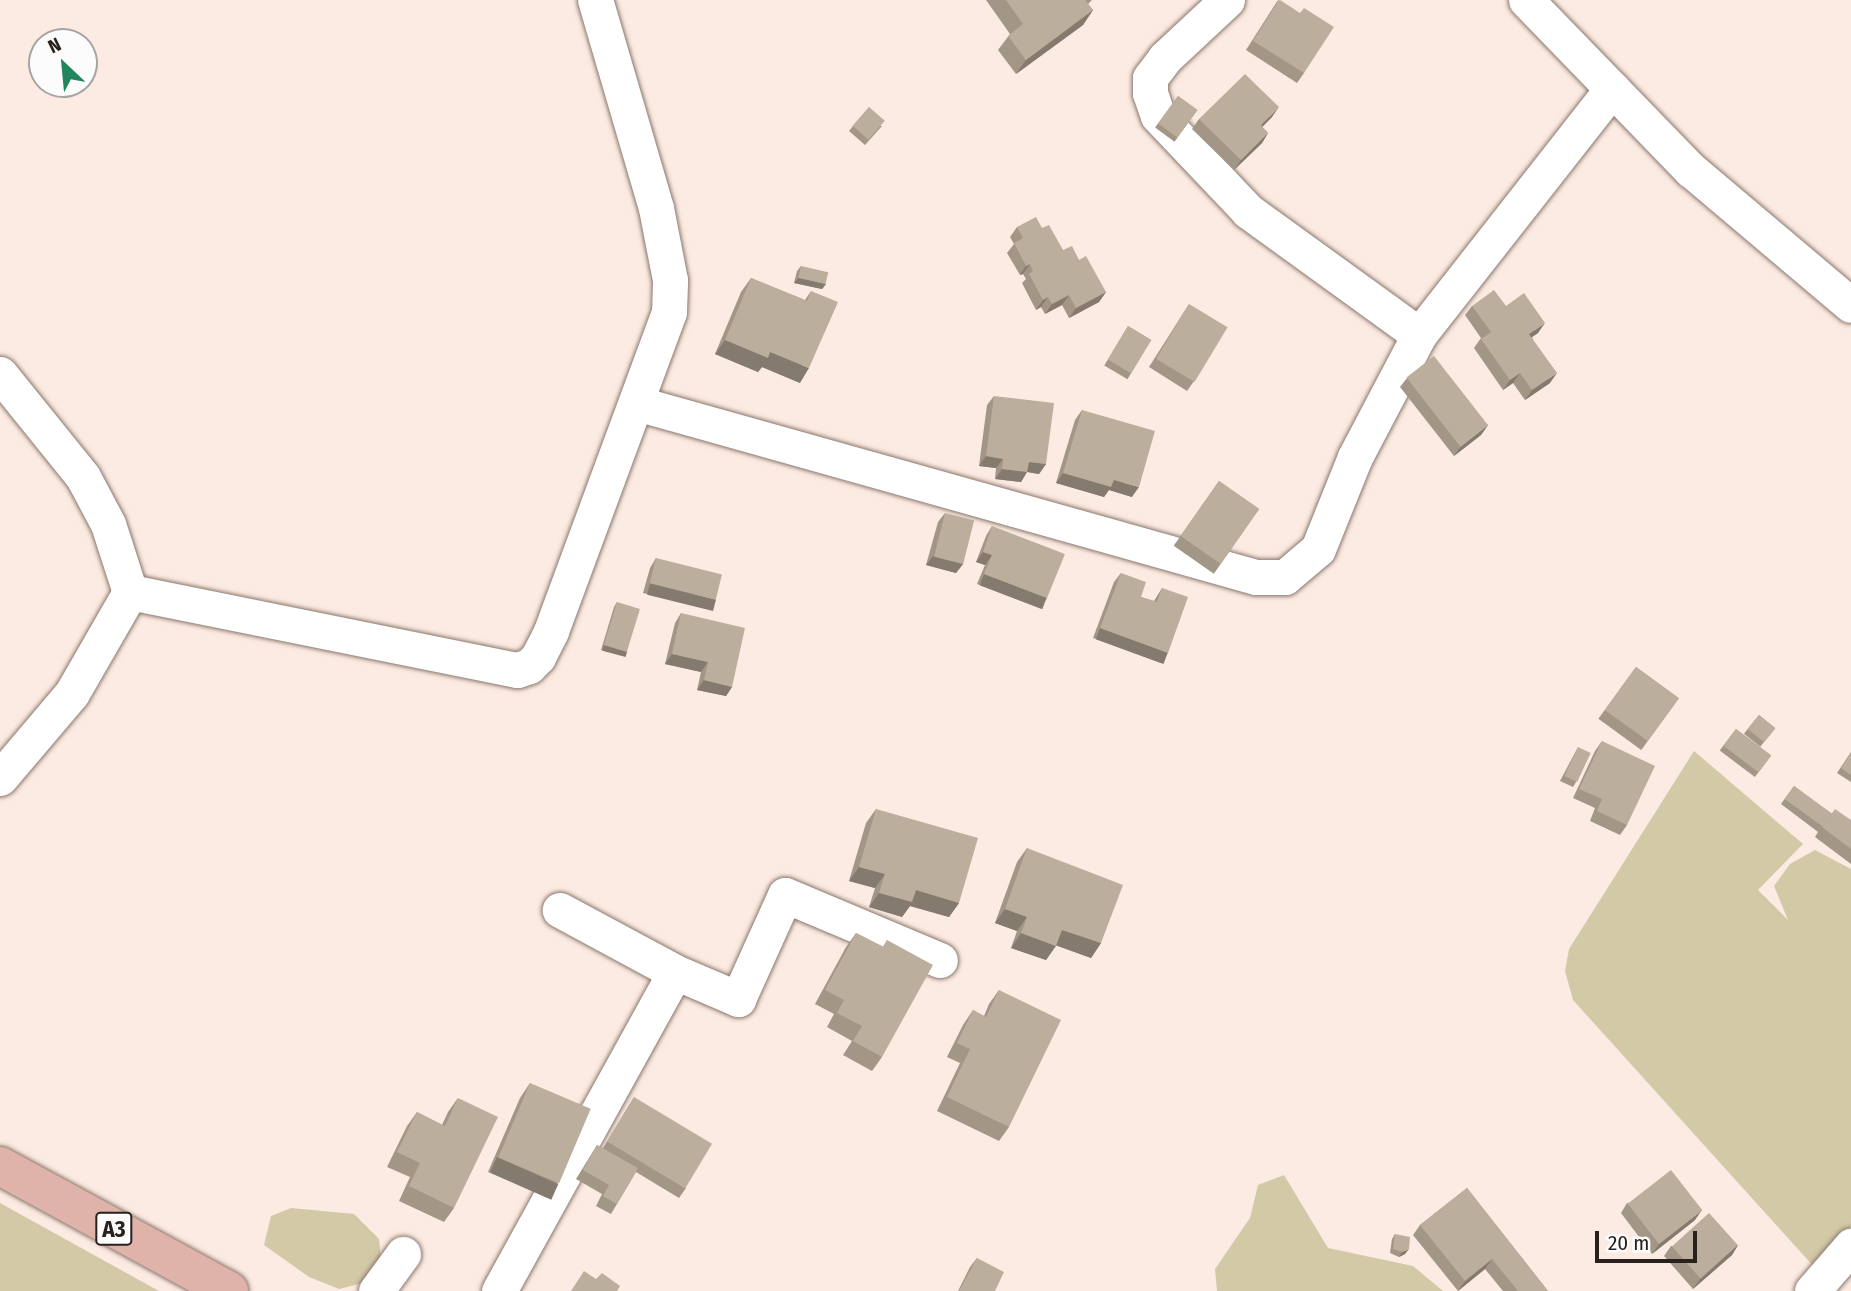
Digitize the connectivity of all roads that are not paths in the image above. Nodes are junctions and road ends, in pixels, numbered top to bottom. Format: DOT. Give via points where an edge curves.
graph roads {
  1 [pos="595,0"];
  2 [pos="1227,0"];
  3 [pos="1526,0"];
  4 [pos="1612,89"];
  5 [pos="1851,304"];
  6 [pos="1419,335"];
  7 [pos="0,373"];
  8 [pos="636,403"];
  9 [pos="130,592"];
  10 [pos="0,778"];
  11 [pos="560,909"];
  12 [pos="940,960"];
  13 [pos="675,972"];
  14 [pos="0,1166"];
  15 [pos="1851,1246"];
  16 [pos="403,1254"];
  17 [pos="229,1291"];
  18 [pos="376,1291"];
  19 [pos="499,1291"];
  20 [pos="1812,1291"];
  1 -- 8 [label="street" via="656,208 670,280 669,312"];
  2 -- 6 [label="street" via="1150,78 1158,116 1248,211"];
  3 -- 4 [label="street"];
  4 -- 5 [label="street" via="1691,170"];
  4 -- 6 [label="street"];
  6 -- 8 [label="street" via="1355,457 1318,549 1285,578 1256,576"];
  7 -- 9 [label="street" via="83,477 108,524"];
  8 -- 9 [label="street" via="551,631 529,666 517,670"];
  9 -- 10 [label="street" via="72,693"];
  11 -- 13 [label="street"];
  12 -- 13 [label="street" via="785,895 738,999"];
  13 -- 19 [label="street"];
  14 -- 17 [label="main road, A3"];
  15 -- 20 [label="street"];
  16 -- 18 [label="street"];
}
